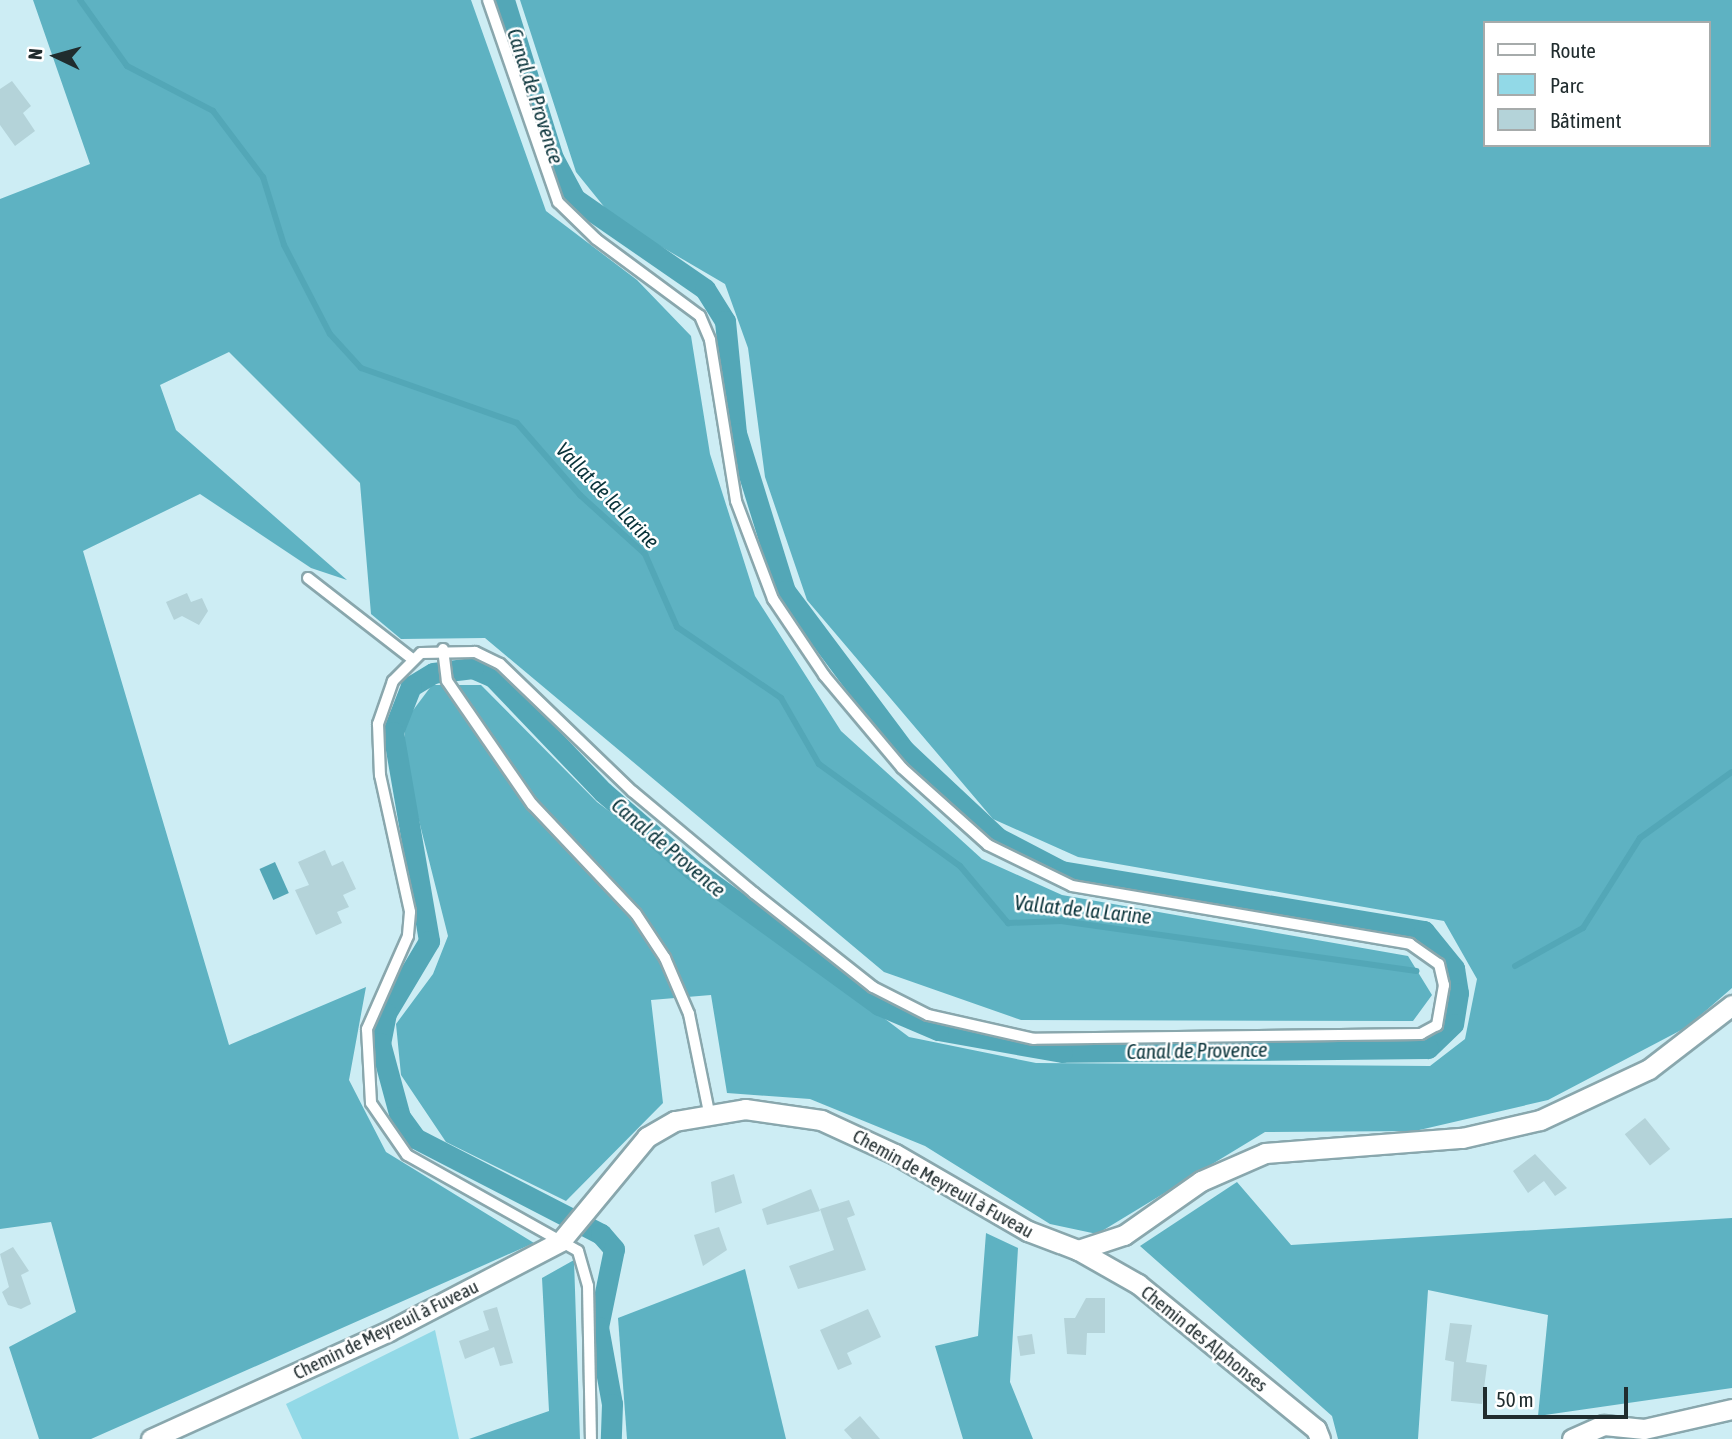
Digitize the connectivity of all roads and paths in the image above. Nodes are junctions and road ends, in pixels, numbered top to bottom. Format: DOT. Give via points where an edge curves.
graph roads {
  1 [pos="488,0"];
  2 [pos="308,578"];
  3 [pos="443,649"];
  4 [pos="411,658"];
  5 [pos="1732,1005"];
  6 [pos="709,1112"];
  7 [pos="561,1241"];
  8 [pos="1079,1250"];
  9 [pos="1732,1409"];
  10 [pos="151,1439"];
  11 [pos="591,1439"];
  12 [pos="1320,1439"];
  13 [pos="1572,1439"];
  1 -- 3 [label="lane" via="558,202 596,240 700,316 710,340 736,501 773,598 824,675 902,768 988,845 1072,886 1227,908 1410,944 1439,964 1444,985 1437,1025 1421,1034 1034,1040 928,1015 873,987 754,893 633,792 500,664"];
  2 -- 4 [label="lane"];
  3 -- 4 [label="lane"];
  3 -- 6 [label="lane" via="447,681 532,804 636,914 665,958 689,1014"];
  4 -- 7 [label="lane" via="393,681 378,724 380,775 410,912 408,936 367,1029 371,1103 407,1155"];
  5 -- 8 [label="street" via="1649,1069 1540,1120 1462,1138 1265,1153 1202,1181 1124,1235"];
  6 -- 7 [label="street, Chemin de Meyreuil à Fuveau" via="647,1137"];
  6 -- 8 [label="street, Chemin de Meyreuil à Fuveau" via="783,1111 821,1120 1028,1231"];
  7 -- 10 [label="street, Chemin de Meyreuil à Fuveau" via="389,1331"];
  7 -- 11 [label="lane" via="578,1251 589,1286"];
  8 -- 12 [label="street, Chemin des Alphonses" via="1138,1284 1316,1429"];
  9 -- 13 [label="street" via="1644,1429 1604,1425"];
}
